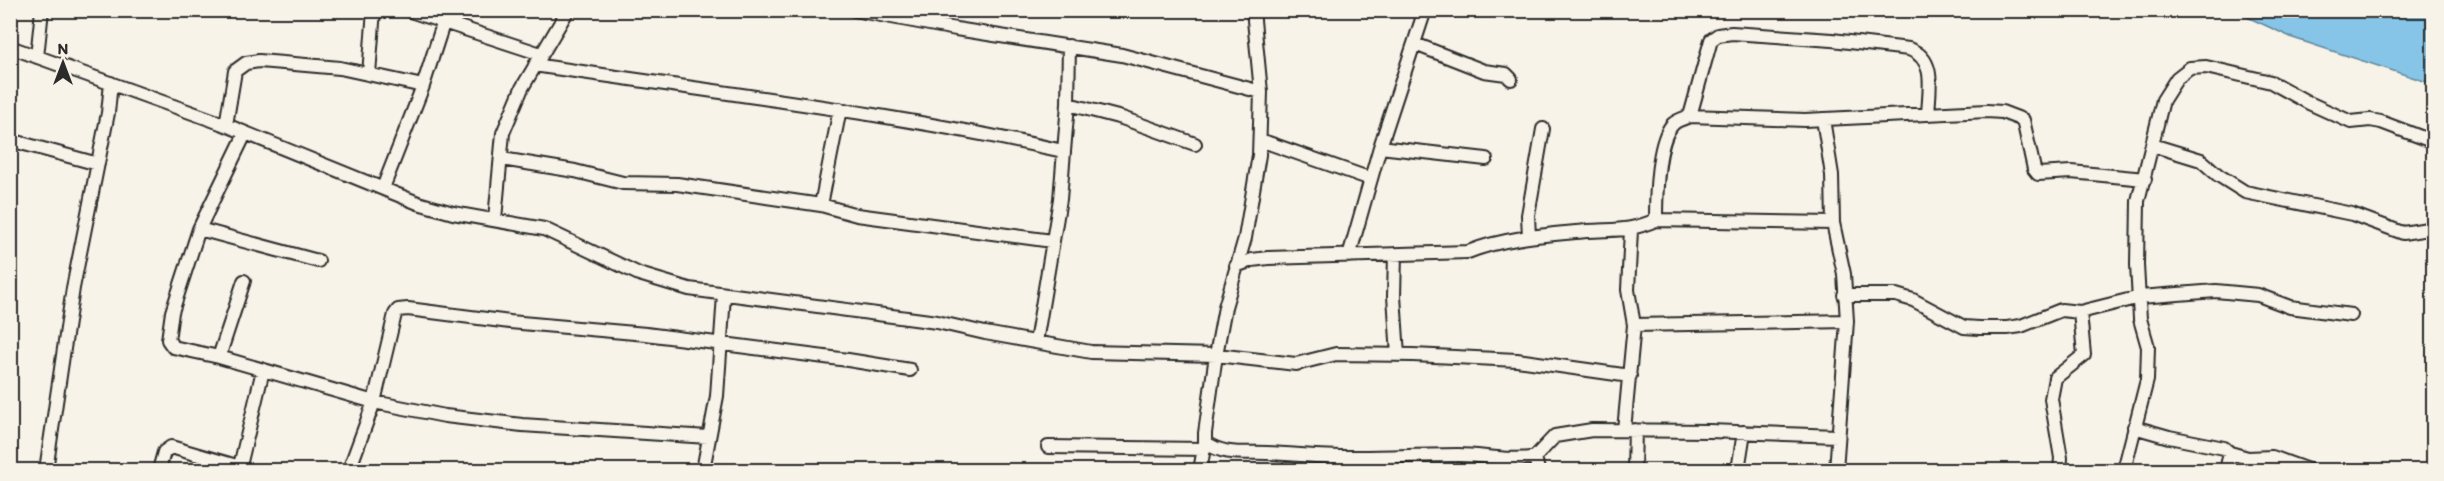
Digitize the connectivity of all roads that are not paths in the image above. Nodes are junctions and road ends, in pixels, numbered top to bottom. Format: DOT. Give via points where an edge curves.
graph roads {
  1 [pos="42,10"];
  2 [pos="374,10"];
  3 [pos="407,10"];
  4 [pos="568,10"];
  5 [pos="854,10"];
  6 [pos="1252,10"];
  7 [pos="1425,10"];
  8 [pos="444,21"];
  9 [pos="1415,44"];
  10 [pos="1069,46"];
  11 [pos="10,47"];
  12 [pos="37,57"];
  13 [pos="538,60"];
  14 [pos="369,74"];
  15 [pos="1511,80"];
  16 [pos="111,83"];
  17 [pos="423,86"];
  18 [pos="1261,92"];
  19 [pos="1068,104"];
  20 [pos="840,109"];
  21 [pos="1928,114"];
  22 [pos="1690,116"];
  23 [pos="1823,119"];
  24 [pos="226,125"];
  25 [pos="1543,129"];
  26 [pos="245,134"];
  27 [pos="10,140"];
  28 [pos="1260,140"];
  29 [pos="2433,142"];
  30 [pos="1195,144"];
  31 [pos="2152,145"];
  32 [pos="1380,147"];
  33 [pos="1063,151"];
  34 [pos="502,159"];
  35 [pos="1486,159"];
  36 [pos="98,164"];
  37 [pos="1371,179"];
  38 [pos="2145,179"];
  39 [pos="383,188"];
  40 [pos="820,205"];
  41 [pos="495,219"];
  42 [pos="1656,220"];
  43 [pos="1833,223"];
  44 [pos="2433,228"];
  45 [pos="198,229"];
  46 [pos="1631,230"];
  47 [pos="1529,237"];
  48 [pos="1052,241"];
  49 [pos="1395,254"];
  50 [pos="1349,256"];
  51 [pos="318,261"];
  52 [pos="1236,266"];
  53 [pos="244,281"];
  54 [pos="724,295"];
  55 [pos="1844,295"];
  56 [pos="2139,297"];
  57 [pos="2080,312"];
  58 [pos="2351,315"];
  59 [pos="1847,321"];
  60 [pos="1634,325"];
  61 [pos="1036,342"];
  62 [pos="720,344"];
  63 [pos="1215,355"];
  64 [pos="1398,355"];
  65 [pos="219,357"];
  66 [pos="263,370"];
  67 [pos="910,370"];
  68 [pos="1630,376"];
  69 [pos="374,402"];
  70 [pos="2134,427"];
  71 [pos="1630,430"];
  72 [pos="1744,432"];
  73 [pos="1837,436"];
  74 [pos="708,437"];
  75 [pos="1205,445"];
  76 [pos="1048,447"];
  77 [pos="2230,453"];
  78 [pos="1535,457"];
  79 [pos="1356,458"];
  80 [pos="239,469"];
  81 [pos="46,471"];
  82 [pos="159,471"];
  83 [pos="350,471"];
  84 [pos="703,471"];
  85 [pos="1200,471"];
  86 [pos="1359,471"];
  87 [pos="1538,471"];
  88 [pos="1634,471"];
  89 [pos="1738,471"];
  90 [pos="1836,471"];
  91 [pos="2060,471"];
  92 [pos="2124,471"];
  93 [pos="2226,471"];
  94 [pos="2308,471"];
  1 -- 12 [label="street"];
  2 -- 14 [label="street"];
  3 -- 8 [label="street"];
  4 -- 13 [label="street"];
  5 -- 10 [label="street"];
  6 -- 18 [label="street"];
  7 -- 9 [label="street"];
  8 -- 13 [label="street"];
  8 -- 17 [label="street"];
  9 -- 15 [label="street" via="1485,71 1506,74"];
  9 -- 32 [label="street"];
  10 -- 18 [label="street" via="1122,54"];
  10 -- 19 [label="street"];
  11 -- 12 [label="street"];
  12 -- 16 [label="street"];
  13 -- 20 [label="street"];
  13 -- 34 [label="street" via="506,123"];
  14 -- 17 [label="street"];
  14 -- 24 [label="street" via="333,67 246,63 235,71"];
  16 -- 24 [label="street"];
  16 -- 36 [label="street"];
  17 -- 39 [label="street"];
  18 -- 28 [label="street"];
  19 -- 30 [label="street"];
  19 -- 33 [label="street"];
  20 -- 33 [label="street"];
  20 -- 40 [label="street"];
  21 -- 22 [label="street" via="1929,66 1920,53 1832,40 1732,33 1711,40"];
  21 -- 23 [label="street"];
  21 -- 38 [label="street" via="1987,111 2016,116 2023,120 2038,174 2071,172"];
  22 -- 23 [label="street"];
  22 -- 42 [label="street" via="1673,123 1664,137"];
  23 -- 43 [label="street" via="1832,175"];
  24 -- 26 [label="street"];
  25 -- 47 [label="street" via="1528,215"];
  26 -- 39 [label="street"];
  26 -- 45 [label="street"];
  27 -- 36 [label="street"];
  28 -- 37 [label="street"];
  28 -- 52 [label="street" via="1245,238"];
  29 -- 31 [label="street" via="2380,122 2351,122 2271,82 2198,66 2177,78 2167,91"];
  31 -- 38 [label="street"];
  31 -- 44 [label="street" via="2202,160 2246,192 2352,214 2403,233"];
  32 -- 35 [label="street"];
  32 -- 37 [label="street"];
  33 -- 48 [label="street"];
  34 -- 40 [label="street" via="623,183 677,184"];
  34 -- 41 [label="street"];
  36 -- 81 [label="street" via="73,288"];
  37 -- 50 [label="street"];
  38 -- 56 [label="street" via="2138,201"];
  39 -- 41 [label="street" via="453,213"];
  40 -- 48 [label="street" via="857,215"];
  41 -- 54 [label="street" via="555,233 661,282"];
  42 -- 43 [label="street"];
  42 -- 46 [label="street"];
  43 -- 55 [label="street" via="1844,274"];
  45 -- 51 [label="street"];
  45 -- 65 [label="street" via="172,312 168,340 173,346"];
  46 -- 47 [label="street"];
  46 -- 60 [label="street" via="1629,290"];
  47 -- 49 [label="street" via="1468,252"];
  48 -- 61 [label="street"];
  49 -- 50 [label="street"];
  49 -- 64 [label="street"];
  50 -- 52 [label="street" via="1268,258"];
  52 -- 63 [label="street"];
  53 -- 65 [label="street"];
  54 -- 61 [label="street" via="937,322"];
  54 -- 62 [label="street"];
  55 -- 57 [label="street" via="1896,295 1964,327 2007,328 2061,310"];
  55 -- 59 [label="street"];
  56 -- 57 [label="street"];
  56 -- 58 [label="street" via="2236,292 2290,307"];
  56 -- 70 [label="street" via="2148,347 2147,380"];
  57 -- 91 [label="street" via="2084,355 2055,378 2051,399"];
  59 -- 60 [label="street"];
  59 -- 73 [label="street"];
  60 -- 68 [label="street"];
  61 -- 63 [label="street" via="1091,352"];
  62 -- 67 [label="street"];
  62 -- 69 [label="street" via="398,310"];
  62 -- 74 [label="street" via="717,396"];
  63 -- 64 [label="street" via="1296,364 1336,354"];
  63 -- 75 [label="street"];
  64 -- 68 [label="street" via="1517,360"];
  65 -- 66 [label="street"];
  66 -- 69 [label="street"];
  66 -- 80 [label="street"];
  68 -- 71 [label="street"];
  69 -- 74 [label="street" via="484,422"];
  69 -- 83 [label="street"];
  70 -- 77 [label="street" via="2208,443"];
  70 -- 92 [label="street"];
  71 -- 72 [label="street"];
  71 -- 78 [label="street" via="1592,430 1555,436"];
  71 -- 88 [label="street"];
  72 -- 73 [label="street"];
  72 -- 89 [label="street"];
  73 -- 90 [label="street"];
  74 -- 84 [label="street"];
  75 -- 76 [label="street"];
  75 -- 79 [label="street" via="1239,452"];
  75 -- 85 [label="street"];
  77 -- 93 [label="street"];
  77 -- 94 [label="street" via="2248,458 2272,457"];
  78 -- 79 [label="street"];
  78 -- 87 [label="street"];
  79 -- 86 [label="street"];
  80 -- 82 [label="street" via="171,447 164,452"];
}
